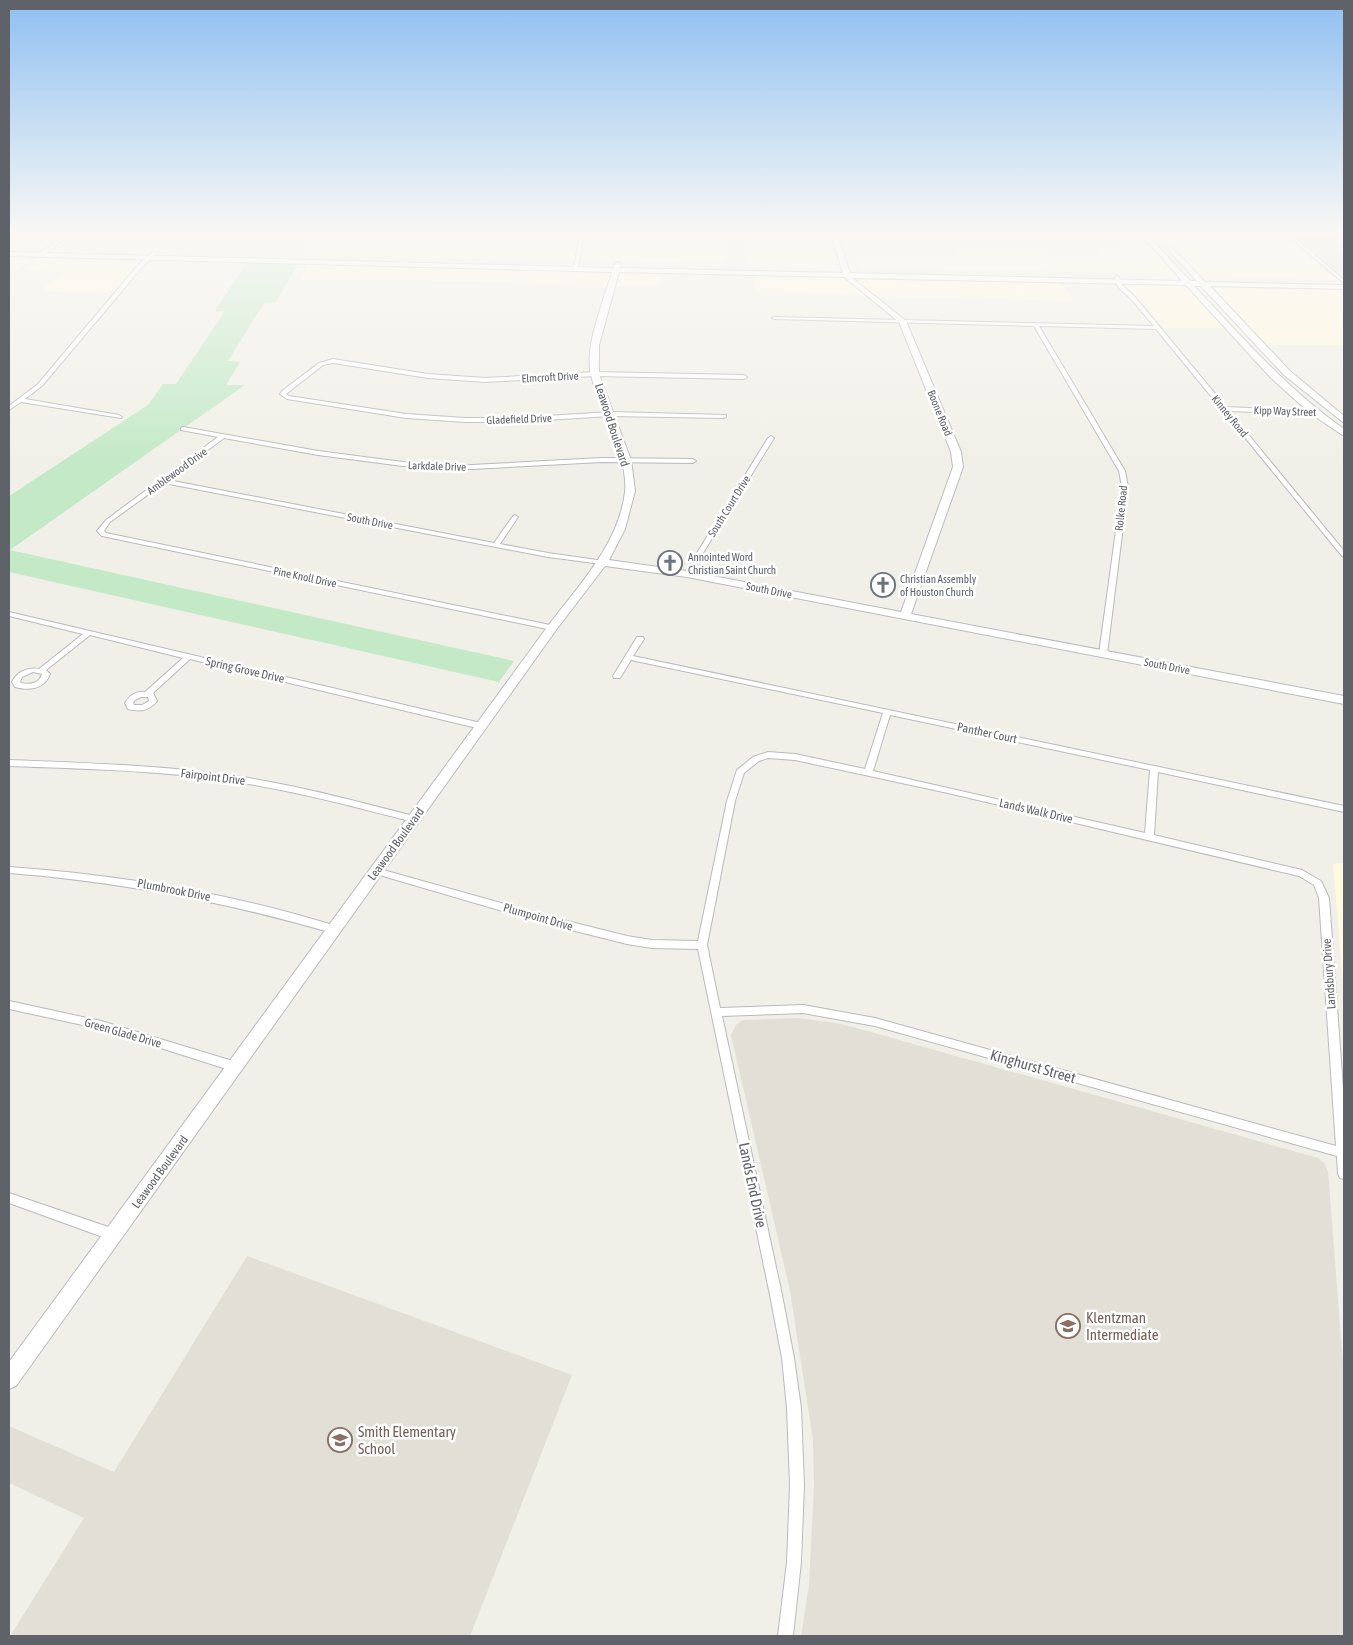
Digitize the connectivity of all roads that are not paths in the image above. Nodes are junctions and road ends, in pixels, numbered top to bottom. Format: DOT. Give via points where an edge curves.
graph roads {
  1 [pos="104,311"];
  2 [pos="605,311"];
  3 [pos="888,311"];
  4 [pos="1144,311"];
  5 [pos="1213,311"];
  6 [pos="1228,311"];
  7 [pos="774,318"];
  8 [pos="902,321"];
  9 [pos="1036,325"];
  10 [pos="1158,328"];
  11 [pos="1251,335"];
  12 [pos="1236,336"];
  13 [pos="357,364"];
  14 [pos="595,374"];
  15 [pos="744,377"];
  16 [pos="21,400"];
  17 [pos="316,402"];
  18 [pos="9,408"];
  19 [pos="1225,409"];
  20 [pos="1314,412"];
  21 [pos="1333,412"];
  22 [pos="1344,412"];
  23 [pos="611,414"];
  24 [pos="724,416"];
  25 [pos="119,417"];
  26 [pos="1344,420"];
  27 [pos="183,429"];
  28 [pos="1344,433"];
  29 [pos="222,437"];
  30 [pos="771,438"];
  31 [pos="626,460"];
  32 [pos="693,462"];
  33 [pos="163,481"];
  34 [pos="130,505"];
  35 [pos="515,517"];
  36 [pos="496,545"];
  37 [pos="1344,555"];
  38 [pos="602,562"];
  39 [pos="687,574"];
  40 [pos="9,614"];
  41 [pos="905,615"];
  42 [pos="552,628"];
  43 [pos="88,633"];
  44 [pos="640,639"];
  45 [pos="1103,654"];
  46 [pos="189,656"];
  47 [pos="629,657"];
  48 [pos="42,670"];
  49 [pos="617,676"];
  50 [pos="148,694"];
  51 [pos="1344,700"];
  52 [pos="887,712"];
  53 [pos="481,726"];
  54 [pos="768,755"];
  55 [pos="9,763"];
  56 [pos="1154,768"];
  57 [pos="868,773"];
  58 [pos="1344,809"];
  59 [pos="414,819"];
  60 [pos="1149,837"];
  61 [pos="9,870"];
  62 [pos="376,871"];
  63 [pos="1302,873"];
  64 [pos="336,930"];
  65 [pos="702,945"];
  66 [pos="9,1005"];
  67 [pos="716,1012"];
  68 [pos="236,1067"];
  69 [pos="1343,1152"];
  70 [pos="1344,1174"];
  71 [pos="9,1198"];
  72 [pos="114,1235"];
  73 [pos="9,1379"];
  74 [pos="786,1636"];
  1 -- 16 [label="street" via="40,385"];
  2 -- 14 [label="main road, Leawood Boulevard" via="595,345"];
  3 -- 8 [label="main road"];
  4 -- 10 [label="street, Kinney Road"];
  5 -- 12 [label="main road"];
  6 -- 11 [label="main road"];
  7 -- 8 [label="street"];
  8 -- 9 [label="street"];
  8 -- 41 [label="main road, Boone Road" via="956,452 958,467"];
  9 -- 10 [label="street"];
  9 -- 45 [label="street, Rolke Road" via="1122,471 1124,487"];
  10 -- 19 [label="street, Kinney Road"];
  11 -- 12 [label="main road"];
  11 -- 21 [label="main road" via="1294,380"];
  12 -- 20 [label="main road"];
  13 -- 14 [label="street, Elmcroft Drive" via="428,376 478,379"];
  13 -- 17 [label="street" via="333,361 321,364 283,394"];
  14 -- 15 [label="street, Elmcroft Drive"];
  14 -- 23 [label="main road, Leawood Boulevard"];
  16 -- 18 [label="street"];
  16 -- 25 [label="street"];
  17 -- 23 [label="street, Gladefield Drive" via="406,416 465,420"];
  19 -- 20 [label="street, Kipp Way Street"];
  19 -- 37 [label="street, Kinney Road"];
  20 -- 21 [label="main road, Kipp Way Street"];
  20 -- 28 [label="main road"];
  21 -- 22 [label="main road, Kipp Way Street"];
  21 -- 26 [label="main road"];
  23 -- 24 [label="street, Gladefield Drive"];
  23 -- 31 [label="main road, Leawood Boulevard"];
  27 -- 29 [label="street, Larkdale Drive"];
  29 -- 31 [label="street, Larkdale Drive" via="365,461 403,464 472,467"];
  29 -- 33 [label="street, Amblewood Drive"];
  30 -- 39 [label="street, South Court Drive"];
  31 -- 32 [label="street, Larkdale Drive"];
  31 -- 38 [label="main road, Leawood Boulevard" via="630,491 620,529"];
  33 -- 34 [label="street, Amblewood Drive"];
  33 -- 36 [label="street, South Drive"];
  34 -- 42 [label="street, Pine Knoll Drive" via="108,521 100,531 104,535"];
  35 -- 36 [label="street"];
  36 -- 38 [label="street, South Drive"];
  38 -- 39 [label="main road, South Drive"];
  38 -- 42 [label="main road, Leawood Boulevard"];
  39 -- 41 [label="main road, South Drive"];
  40 -- 43 [label="street, Spring Grove Drive"];
  41 -- 45 [label="main road, South Drive"];
  42 -- 53 [label="main road, Leawood Boulevard"];
  43 -- 46 [label="street, Spring Grove Drive"];
  43 -- 48 [label="street"];
  44 -- 47 [label="street"];
  45 -- 51 [label="main road, South Drive"];
  46 -- 50 [label="street"];
  46 -- 53 [label="street, Spring Grove Drive"];
  47 -- 49 [label="street"];
  47 -- 52 [label="street, Panther Court"];
  52 -- 56 [label="street, Panther Court"];
  52 -- 57 [label="street"];
  53 -- 59 [label="main road, Leawood Boulevard"];
  54 -- 57 [label="street, Lands Walk Drive" via="795,757"];
  54 -- 65 [label="street, Lands End Drive" via="756,759 740,772 731,801"];
  55 -- 59 [label="street, Fairpoint Drive" via="104,766 235,779 310,793"];
  56 -- 58 [label="street, Panther Court"];
  56 -- 60 [label="street"];
  57 -- 60 [label="street, Lands Walk Drive"];
  59 -- 62 [label="main road, Leawood Boulevard"];
  60 -- 63 [label="street, Lands Walk Drive"];
  61 -- 64 [label="street, Plumbrook Drive" via="89,876 157,886 262,909"];
  62 -- 64 [label="main road, Leawood Boulevard"];
  62 -- 65 [label="street, Plumpoint Drive" via="628,940"];
  63 -- 69 [label="street, Landsbury Drive" via="1318,883 1324,898"];
  64 -- 68 [label="main road, Leawood Boulevard"];
  65 -- 67 [label="street, Lands End Drive"];
  66 -- 68 [label="street, Green Glade Drive" via="101,1025"];
  67 -- 69 [label="street, Kinghurst Street" via="803,1009 875,1022"];
  67 -- 74 [label="street, Lands End Drive" via="776,1295 794,1408 795,1543"];
  68 -- 72 [label="main road, Leawood Boulevard"];
  69 -- 70 [label="street, Landsbury Drive"];
  71 -- 72 [label="street"];
  72 -- 73 [label="main road, Leawood Boulevard"];
}
